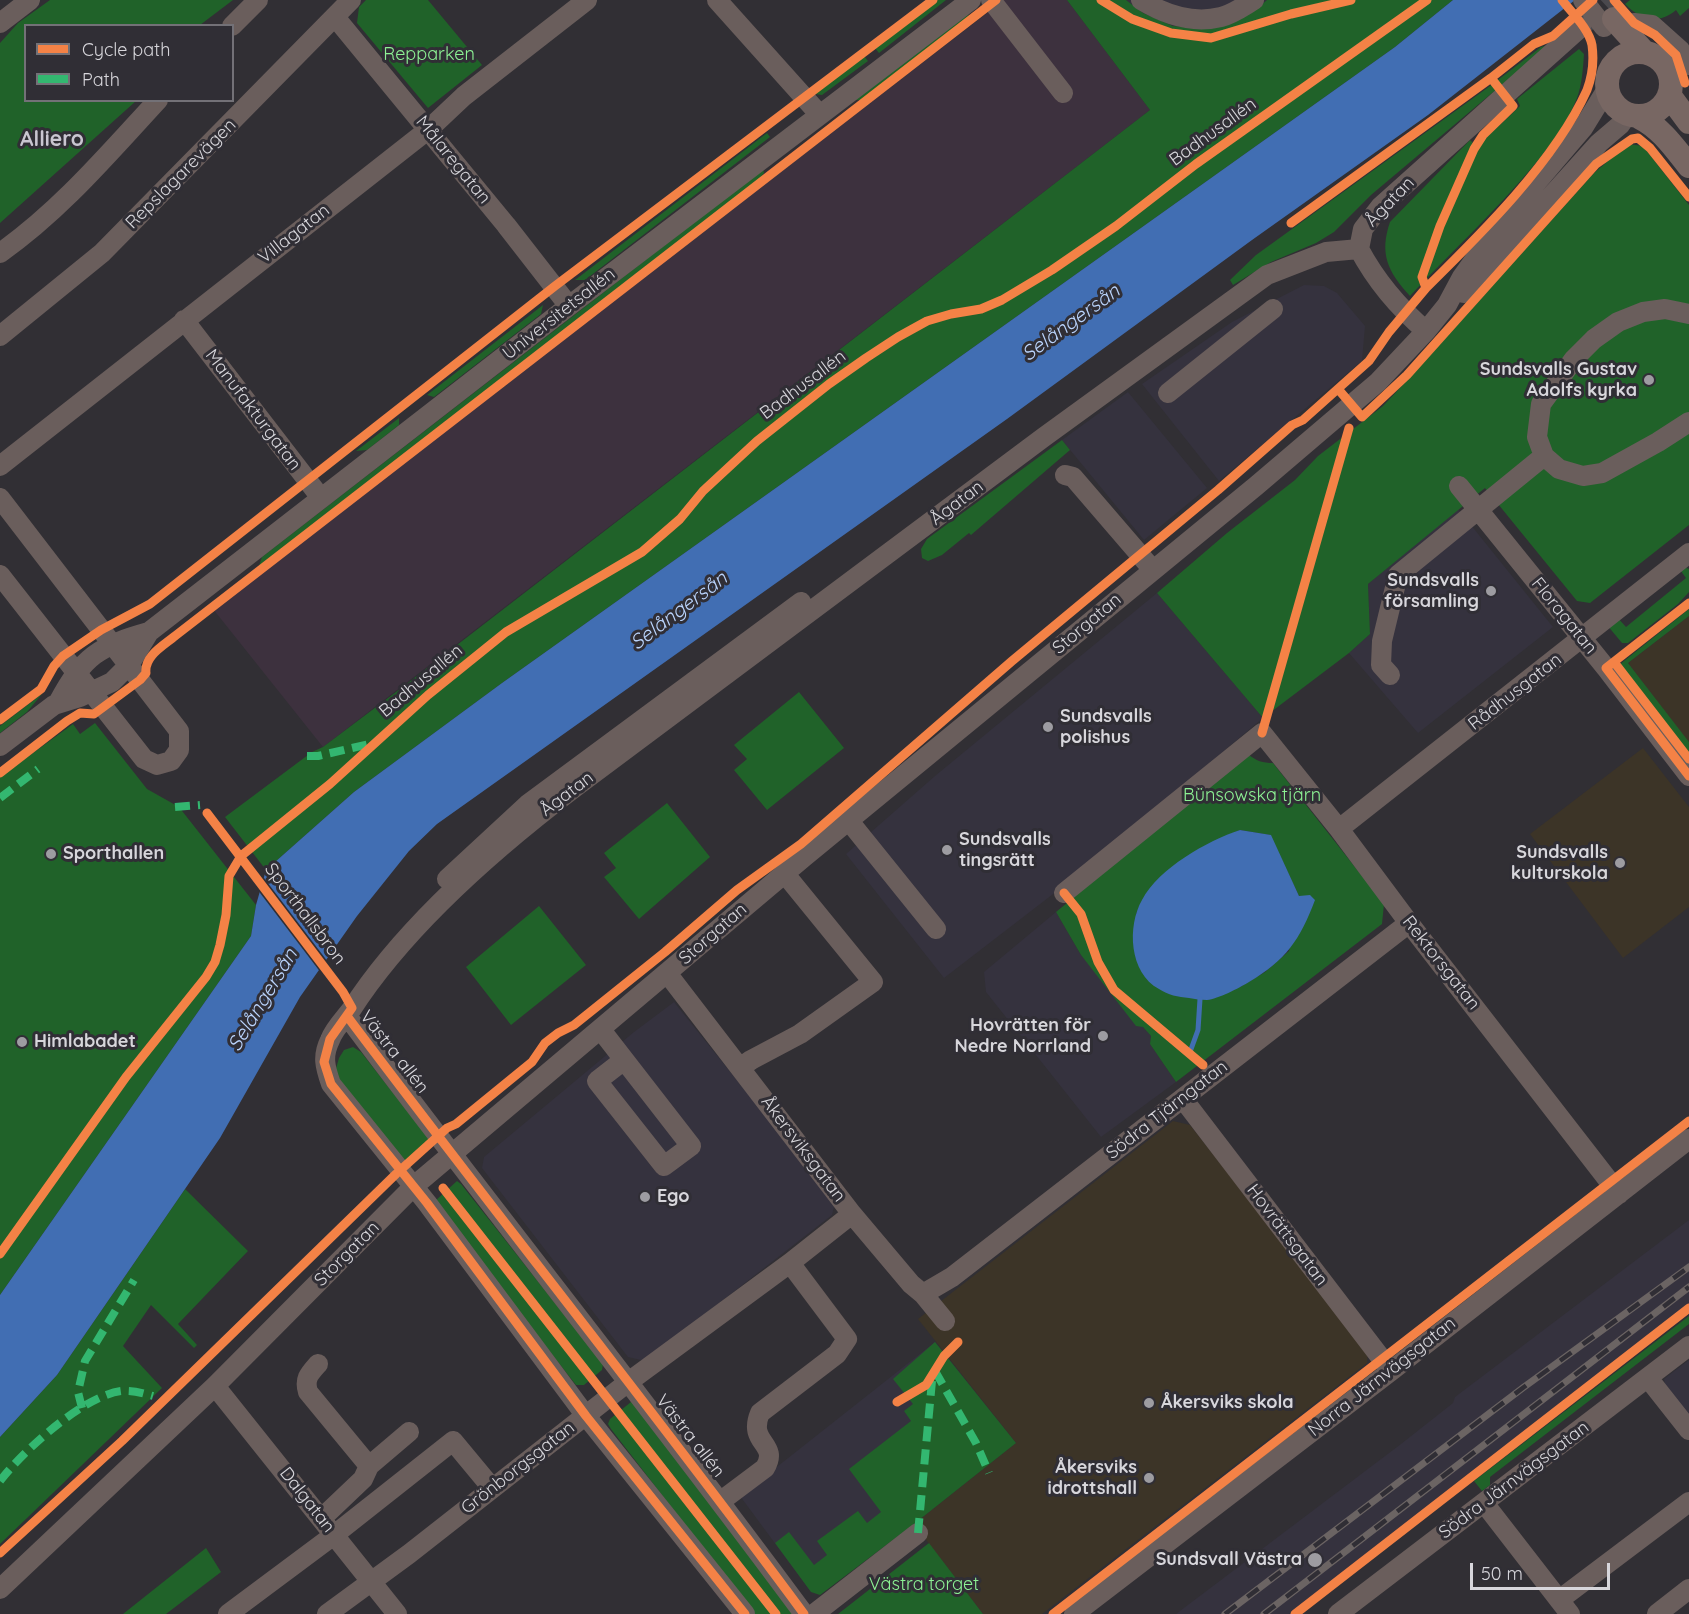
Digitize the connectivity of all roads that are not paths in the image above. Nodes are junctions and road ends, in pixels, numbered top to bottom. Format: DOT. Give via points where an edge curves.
graph roads {
  1 [pos="30,0"];
  2 [pos="258,0"];
  3 [pos="351,0"];
  4 [pos="586,0"];
  5 [pos="717,0"];
  6 [pos="971,0"];
  7 [pos="991,0"];
  8 [pos="1141,0"];
  9 [pos="1254,0"];
  10 [pos="1583,0"];
  11 [pos="1599,0"];
  12 [pos="335,17"];
  13 [pos="0,23"];
  14 [pos="234,24"];
  15 [pos="1608,24"];
  16 [pos="1644,52"];
  17 [pos="1689,65"];
  18 [pos="1609,78"];
  19 [pos="1063,93"];
  20 [pos="1669,95"];
  21 [pos="156,102"];
  22 [pos="820,115"];
  23 [pos="1633,116"];
  24 [pos="1689,122"];
  25 [pos="429,129"];
  26 [pos="1689,166"];
  27 [pos="1359,249"];
  28 [pos="0,253"];
  29 [pos="1447,305"];
  30 [pos="569,306"];
  31 [pos="1273,309"];
  32 [pos="1689,314"];
  33 [pos="1206,319"];
  34 [pos="184,320"];
  35 [pos="1426,331"];
  36 [pos="0,336"];
  37 [pos="1225,347"];
  38 [pos="1122,368"];
  39 [pos="1168,393"];
  40 [pos="1689,422"];
  41 [pos="1544,456"];
  42 [pos="0,466"];
  43 [pos="1065,475"];
  44 [pos="1459,486"];
  45 [pos="0,498"];
  46 [pos="321,498"];
  47 [pos="1478,510"];
  48 [pos="1689,553"];
  49 [pos="1153,570"];
  50 [pos="0,575"];
  51 [pos="149,632"];
  52 [pos="1582,639"];
  53 [pos="111,644"];
  54 [pos="129,665"];
  55 [pos="77,672"];
  56 [pos="1390,675"];
  57 [pos="91,692"];
  58 [pos="58,703"];
  59 [pos="0,746"];
  60 [pos="1689,777"];
  61 [pos="849,821"];
  62 [pos="1339,829"];
  63 [pos="785,874"];
  64 [pos="1064,893"];
  65 [pos="440,895"];
  66 [pos="1409,923"];
  67 [pos="936,929"];
  68 [pos="667,974"];
  69 [pos="347,1016"];
  70 [pos="600,1030"];
  71 [pos="624,1060"];
  72 [pos="741,1067"];
  73 [pos="1183,1099"];
  74 [pos="1689,1139"];
  75 [pos="452,1154"];
  76 [pos="414,1186"];
  77 [pos="1619,1194"];
  78 [pos="852,1214"];
  79 [pos="790,1263"];
  80 [pos="923,1294"];
  81 [pos="945,1321"];
  82 [pos="1689,1346"];
  83 [pos="318,1364"];
  84 [pos="1391,1371"];
  85 [pos="1648,1378"];
  86 [pos="627,1383"];
  87 [pos="215,1386"];
  88 [pos="586,1416"];
  89 [pos="1689,1430"];
  90 [pos="409,1432"];
  91 [pos="369,1466"];
  92 [pos="492,1488"];
  93 [pos="1689,1498"];
  94 [pos="721,1501"];
  95 [pos="1484,1503"];
  96 [pos="322,1518"];
  97 [pos="918,1533"];
  98 [pos="334,1535"];
  99 [pos="372,1581"];
  100 [pos="0,1589"];
  101 [pos="1689,1589"];
  102 [pos="1565,1607"];
  103 [pos="228,1614"];
  104 [pos="327,1614"];
  105 [pos="397,1614"];
  106 [pos="745,1614"];
  107 [pos="804,1614"];
  108 [pos="814,1614"];
  109 [pos="1074,1614"];
  110 [pos="1338,1614"];
  111 [pos="1657,1614"];
  1 -- 13 [label="street"];
  2 -- 14 [label="street"];
  3 -- 12 [label="street, Repslagarevägen"];
  4 -- 25 [label="street, Villagatan" via="464,96"];
  5 -- 22 [label="street"];
  6 -- 22 [label="street, Universitetsallén"];
  7 -- 19 [label="street"];
  8 -- 9 [label="street" via="1177,17 1201,19 1221,17"];
  10 -- 15 [label="street"];
  11 -- 15 [label="street"];
  12 -- 25 [label="street, Målaregatan"];
  12 -- 36 [label="street, Repslagarevägen" via="102,253"];
  15 -- 16 [label="main road"];
  15 -- 17 [label="street" via="1652,25 1680,50"];
  15 -- 18 [label="main road" via="1612,39"];
  15 -- 27 [label="street, Ågatan" via="1380,207 1363,229"];
  16 -- 18 [label="main road" via="1626,55"];
  16 -- 20 [label="main road" via="1655,56 1669,73"];
  18 -- 23 [label="main road" via="1614,105"];
  18 -- 29 [label="street, Storgatan" via="1583,128 1495,231"];
  20 -- 23 [label="main road" via="1654,113"];
  20 -- 24 [label="main road"];
  21 -- 28 [label="street" via="37,225"];
  22 -- 30 [label="street, Universitetsallén"];
  23 -- 26 [label="main road" via="1653,124"];
  23 -- 29 [label="street, Storgatan" via="1599,143 1460,298"];
  25 -- 30 [label="street, Målaregatan"];
  25 -- 34 [label="street, Villagatan"];
  27 -- 33 [label="street, Ågatan" via="1326,252 1267,276"];
  27 -- 35 [label="street" via="1371,273"];
  29 -- 35 [label="street, Storgatan"];
  30 -- 46 [label="street, Universitetsallén"];
  31 -- 37 [label="street"];
  32 -- 41 [label="street" via="1665,309 1643,312 1618,322 1594,339 1541,404 1537,436"];
  33 -- 37 [label="street"];
  33 -- 65 [label="street, Ågatan" via="530,821"];
  34 -- 42 [label="street, Villagatan"];
  34 -- 46 [label="street, Manufakturgatan"];
  35 -- 49 [label="street, Storgatan" via="1378,382"];
  37 -- 39 [label="street"];
  38 -- 65 [label="street" via="528,804"];
  40 -- 41 [label="street" via="1602,473 1583,476 1559,469"];
  41 -- 47 [label="street"];
  43 -- 49 [label="street" via="1073,477"];
  44 -- 47 [label="street, Floragatan"];
  45 -- 53 [label="street"];
  46 -- 51 [label="street, Universitetsallén"];
  47 -- 52 [label="street, Floragatan"];
  47 -- 56 [label="street" via="1398,575 1382,641 1381,665"];
  48 -- 52 [label="street, Rådhusgatan"];
  49 -- 61 [label="street, Storgatan"];
  50 -- 55 [label="street"];
  51 -- 53 [label="street, Universitetsallén"];
  51 -- 54 [label="street, Universitetsallén"];
  52 -- 60 [label="street, Floragatan"];
  52 -- 62 [label="street, Rådhusgatan"];
  53 -- 54 [label="street"];
  53 -- 55 [label="street, Universitetsallén"];
  54 -- 57 [label="street, Universitetsallén" via="111,682"];
  54 -- 57 [label="street" via="179,730 179,750 171,761 157,765 144,759"];
  55 -- 57 [label="street"];
  55 -- 58 [label="street, Universitetsallén"];
  57 -- 58 [label="street, Universitetsallén"];
  58 -- 59 [label="street, Universitetsallén"];
  61 -- 63 [label="street, Storgatan"];
  61 -- 67 [label="street"];
  62 -- 64 [label="street, Rektorsgatan" via="1262,733"];
  62 -- 66 [label="street, Rektorsgatan"];
  63 -- 68 [label="street, Storgatan"];
  63 -- 72 [label="street" via="873,982 800,1034"];
  65 -- 69 [label="street, Ågatan"];
  66 -- 73 [label="street, Södra Tjärngatan"];
  66 -- 77 [label="street, Rektorsgatan"];
  68 -- 70 [label="street, Storgatan"];
  68 -- 72 [label="street, Åkersviksgatan"];
  69 -- 75 [label="street, Västra allén"];
  69 -- 76 [label="street, Västra allén" via="330,1039 324,1062 331,1084"];
  70 -- 71 [label="street"];
  70 -- 75 [label="street, Storgatan"];
  71 -- 71 [label="street" via="691,1146 664,1166 597,1081"];
  72 -- 78 [label="street, Åkersviksgatan"];
  73 -- 80 [label="street, Södra Tjärngatan" via="951,1277"];
  73 -- 84 [label="street, Hovrättsgatan"];
  74 -- 77 [label="street, Norra Järnvägsgatan"];
  75 -- 76 [label="street, Storgatan"];
  75 -- 86 [label="street, Västra allén"];
  76 -- 87 [label="street, Storgatan"];
  76 -- 88 [label="street, Västra allén"];
  77 -- 84 [label="street, Norra Järnvägsgatan"];
  78 -- 79 [label="street, Grönborgsgatan"];
  78 -- 80 [label="street, Åkersviksgatan" via="910,1284"];
  79 -- 86 [label="street, Grönborgsgatan"];
  79 -- 94 [label="street" via="847,1339 837,1354 760,1413 756,1423 758,1436 770,1460"];
  80 -- 81 [label="street, Åkersviksgatan"];
  82 -- 85 [label="street, Södra Järnvägsgatan"];
  83 -- 91 [label="street" via="305,1383 308,1392"];
  84 -- 109 [label="street, Norra Järnvägsgatan"];
  85 -- 89 [label="street"];
  85 -- 95 [label="street, Södra Järnvägsgatan"];
  86 -- 88 [label="street, Grönborgsgatan"];
  86 -- 94 [label="street, Västra allén"];
  87 -- 96 [label="street, Dalgatan"];
  87 -- 100 [label="street, Storgatan"];
  88 -- 92 [label="street, Grönborgsgatan"];
  88 -- 106 [label="street, Västra allén"];
  90 -- 91 [label="street"];
  91 -- 96 [label="street" via="363,1479"];
  92 -- 98 [label="street" via="453,1441"];
  92 -- 99 [label="street, Grönborgsgatan"];
  93 -- 102 [label="street"];
  94 -- 107 [label="street, Västra allén"];
  95 -- 102 [label="street"];
  95 -- 110 [label="street, Södra Järnvägsgatan"];
  96 -- 98 [label="street, Dalgatan"];
  97 -- 108 [label="street"];
  98 -- 99 [label="street, Dalgatan"];
  98 -- 103 [label="street"];
  99 -- 104 [label="street, Grönborgsgatan"];
  99 -- 105 [label="street, Dalgatan"];
  101 -- 111 [label="street"];
}
